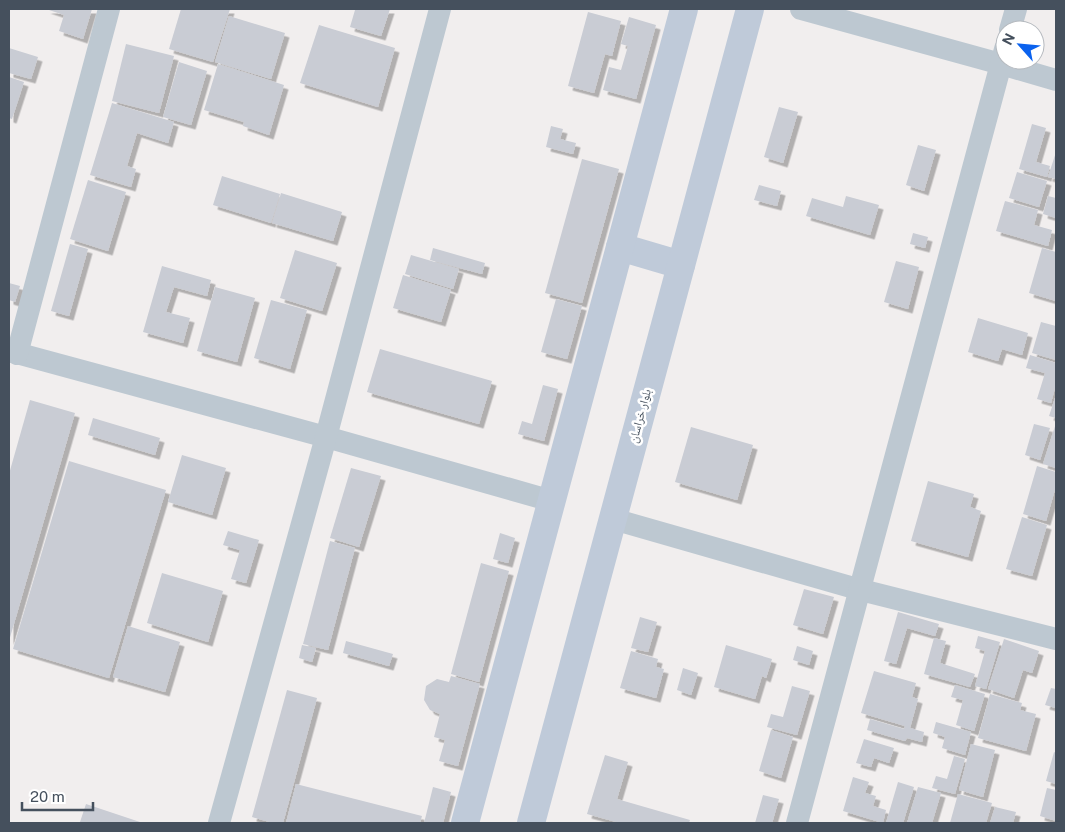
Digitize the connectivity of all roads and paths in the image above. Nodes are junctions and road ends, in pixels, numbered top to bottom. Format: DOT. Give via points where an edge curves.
graph roads {
  1 [pos="109,9"];
  2 [pos="440,9"];
  3 [pos="684,9"];
  4 [pos="750,9"];
  5 [pos="801,9"];
  6 [pos="995,54"];
  7 [pos="999,70"];
  8 [pos="1034,70"];
  9 [pos="1056,80"];
  10 [pos="620,247"];
  11 [pos="681,265"];
  12 [pos="13,353"];
  13 [pos="326,437"];
  14 [pos="552,501"];
  15 [pos="613,519"];
  16 [pos="861,590"];
  17 [pos="1056,639"];
  18 [pos="219,823"];
  19 [pos="465,823"];
  20 [pos="531,823"];
  21 [pos="797,823"];
  1 -- 12 [label="street"];
  2 -- 13 [label="street"];
  3 -- 10 [label="main road"];
  4 -- 11 [label="main road, بلوار خراسان"];
  5 -- 6 [label="street"];
  7 -- 16 [label="street"];
  8 -- 9 [label="street"];
  10 -- 11 [label="main road"];
  10 -- 14 [label="main road"];
  11 -- 15 [label="main road, بلوار خراسان"];
  12 -- 13 [label="street"];
  13 -- 14 [label="street"];
  13 -- 18 [label="street"];
  14 -- 19 [label="main road"];
  15 -- 16 [label="street"];
  15 -- 20 [label="main road, بلوار خراسان"];
  16 -- 17 [label="street"];
  16 -- 21 [label="street"];
}
